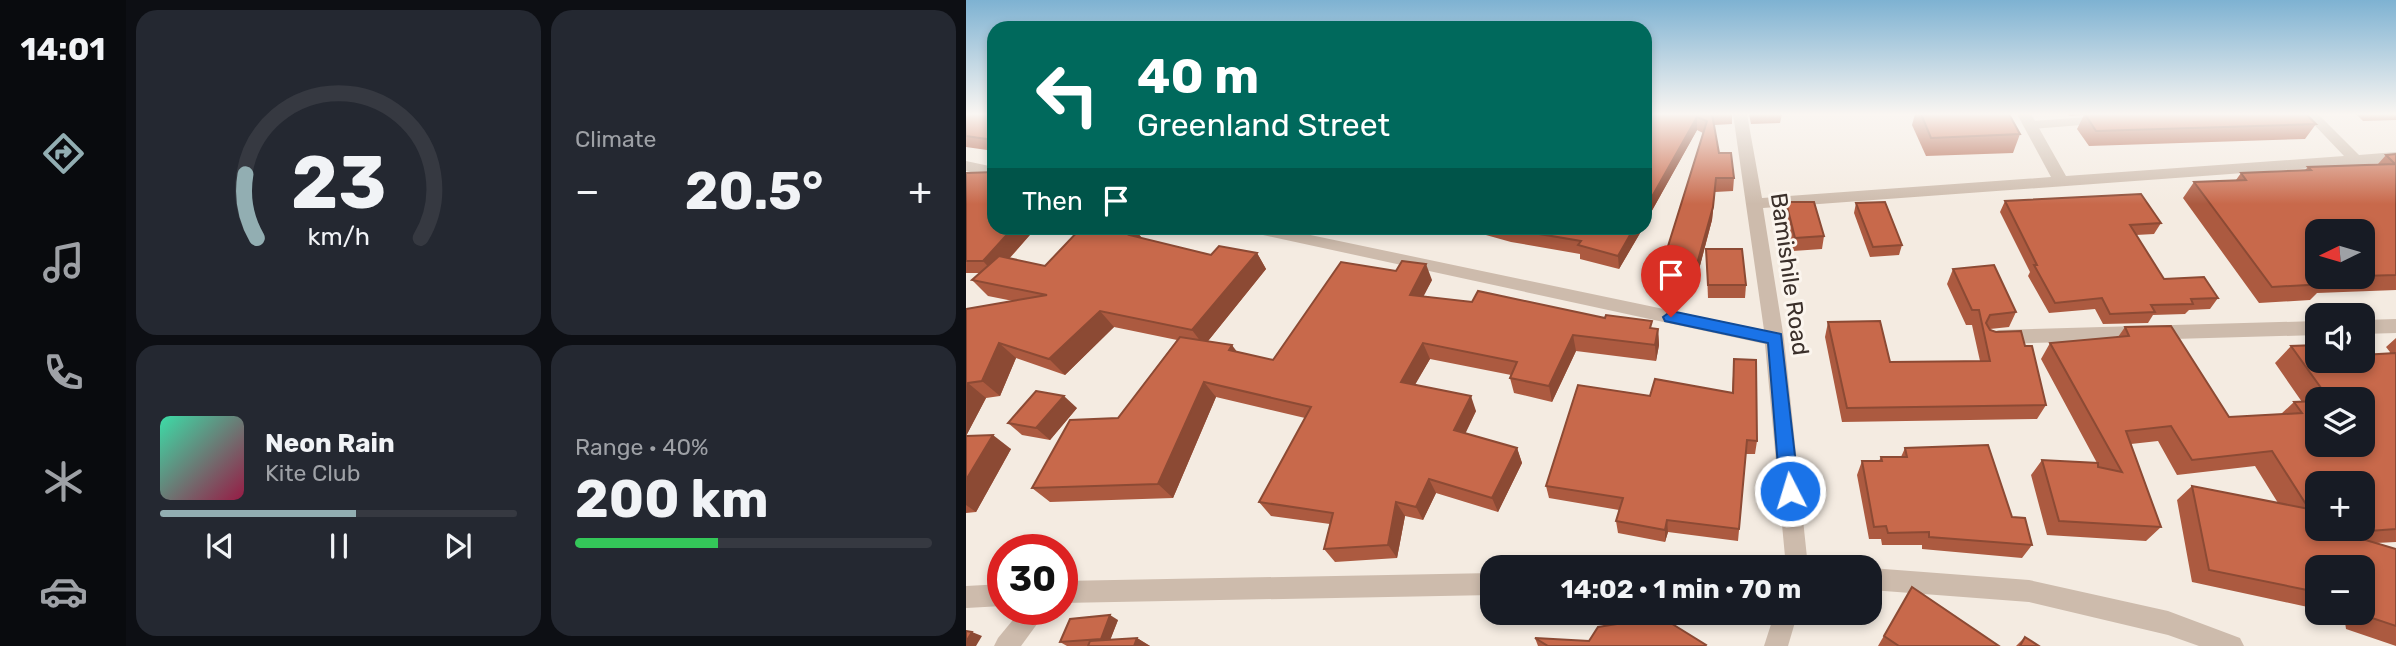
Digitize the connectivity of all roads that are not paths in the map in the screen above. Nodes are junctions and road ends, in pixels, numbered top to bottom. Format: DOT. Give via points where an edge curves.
graph roads {
  1 [pos="1746,144"];
  2 [pos="2041,144"];
  3 [pos="2341,144"];
  4 [pos="2396,157"];
  5 [pos="2357,161"];
  6 [pos="966,166"];
  7 [pos="987,170"];
  8 [pos="2061,181"];
  9 [pos="1757,203"];
  10 [pos="1287,235"];
  11 [pos="2396,326"];
  12 [pos="2375,327"];
  13 [pos="2305,328"];
  14 [pos="1990,338"];
  15 [pos="1775,339"];
  16 [pos="1796,555"];
  17 [pos="1882,580"];
  18 [pos="1480,584"];
  19 [pos="1078,592"];
  20 [pos="987,596"];
  21 [pos="966,597"];
  22 [pos="1024,625"];
  23 [pos="1783,625"];
  24 [pos="1006,646"];
  25 [pos="1776,646"];
  26 [pos="2232,646"];
  1 -- 9 [label="street, Bamishile Road"];
  2 -- 8 [label="street"];
  3 -- 5 [label="street"];
  4 -- 5 [label="street"];
  5 -- 8 [label="street"];
  6 -- 7 [label="street"];
  8 -- 9 [label="street"];
  9 -- 15 [label="street, Bamishile Road"];
  10 -- 15 [label="street"];
  11 -- 12 [label="street"];
  13 -- 14 [label="street"];
  15 -- 16 [label="street, Bamishile Road"];
  17 -- 26 [label="street" via="2029,591 2168,623"];
  18 -- 19 [label="street"];
  20 -- 21 [label="street"];
  22 -- 24 [label="street"];
  23 -- 25 [label="street"];
}
